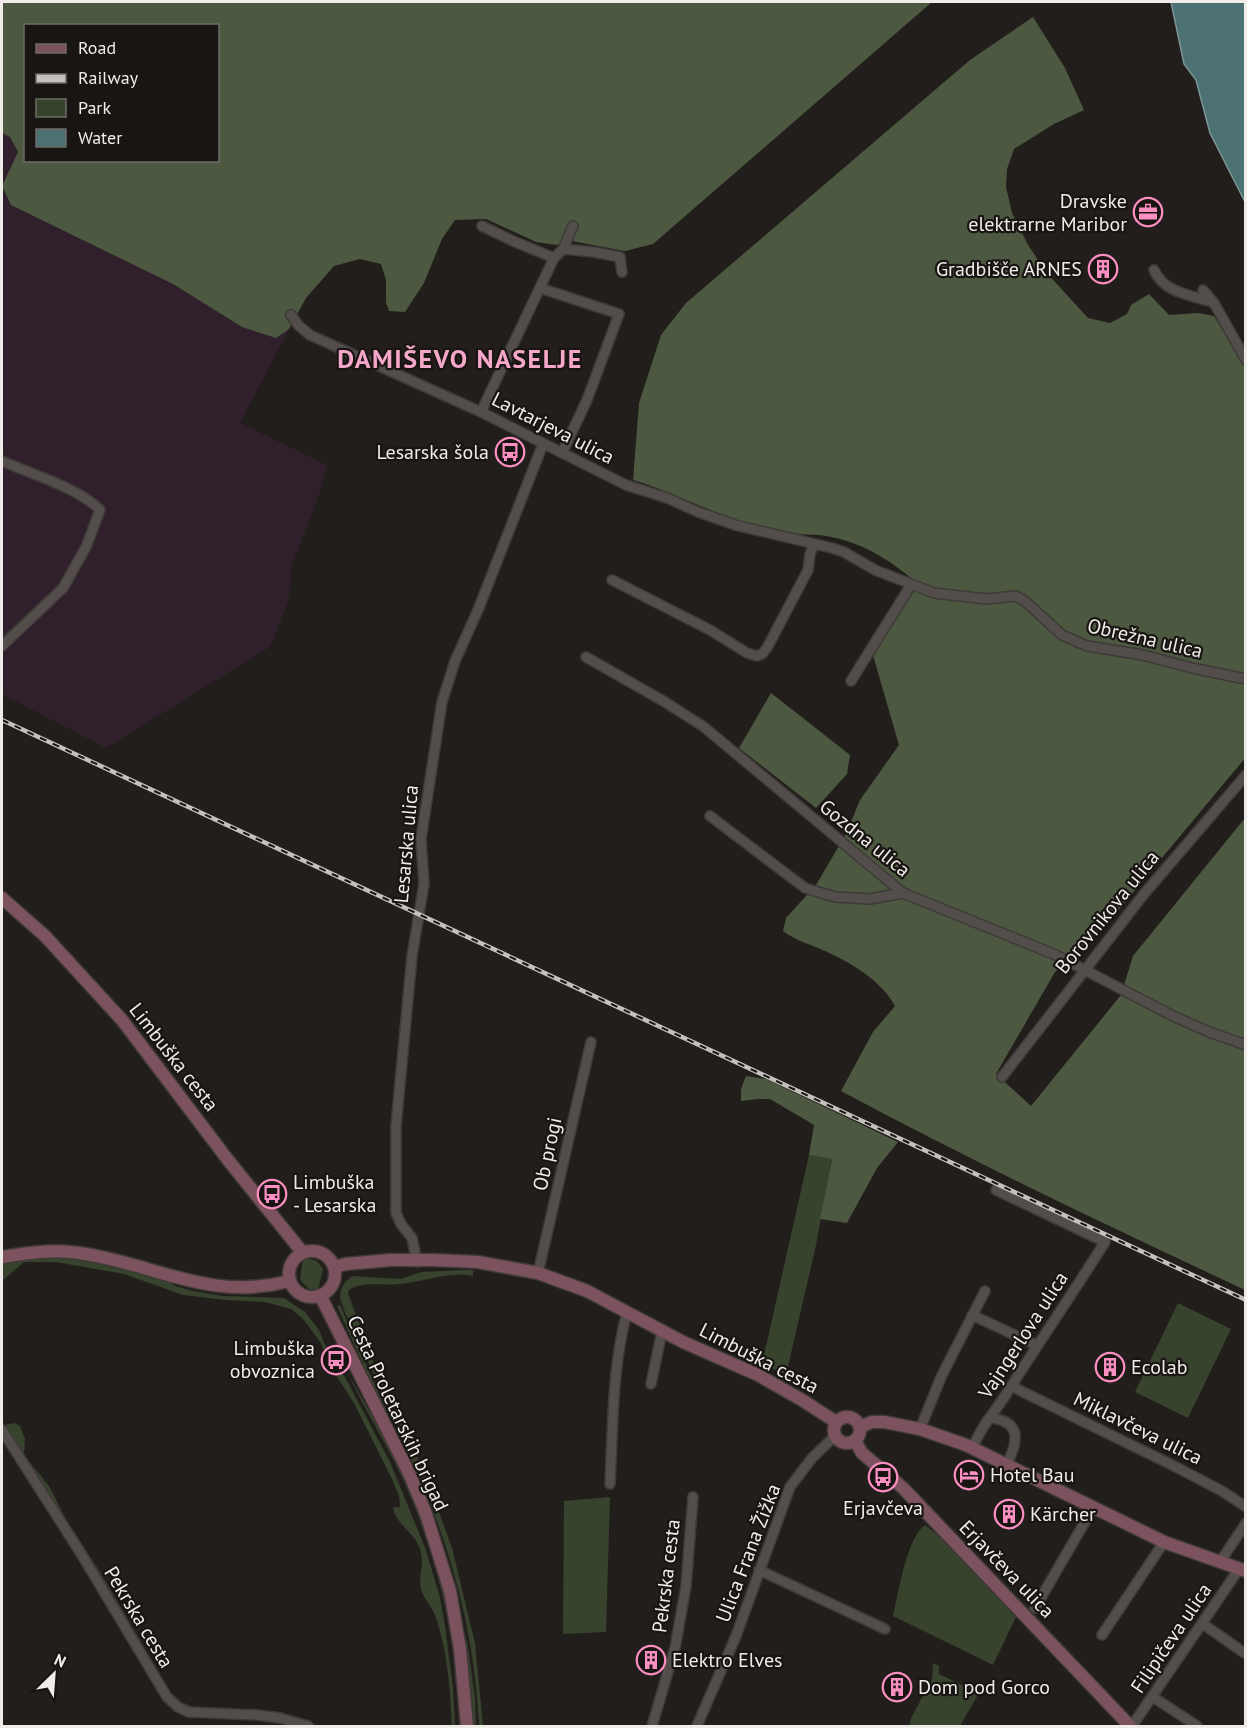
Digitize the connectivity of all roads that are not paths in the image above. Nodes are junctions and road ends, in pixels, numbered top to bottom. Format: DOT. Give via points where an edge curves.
graph roads {
  1 [pos="482,226"];
  2 [pos="573,226"];
  3 [pos="564,249"];
  4 [pos="554,258"];
  5 [pos="1154,270"];
  6 [pos="621,272"];
  7 [pos="540,288"];
  8 [pos="1203,290"];
  9 [pos="1214,303"];
  10 [pos="291,315"];
  11 [pos="1245,360"];
  12 [pos="481,412"];
  13 [pos="543,444"];
  14 [pos="562,453"];
  15 [pos="2,461"];
  16 [pos="814,544"];
  17 [pos="612,580"];
  18 [pos="911,585"];
  19 [pos="1016,596"];
  20 [pos="2,646"];
  21 [pos="586,657"];
  22 [pos="1245,679"];
  23 [pos="851,681"];
  24 [pos="1245,775"];
  25 [pos="710,816"];
  26 [pos="903,893"];
  27 [pos="2,898"];
  28 [pos="1084,969"];
  29 [pos="591,1042"];
  30 [pos="1245,1046"];
  31 [pos="1002,1077"];
  32 [pos="996,1190"];
  33 [pos="303,1253"];
  34 [pos="2,1257"];
  35 [pos="417,1262"];
  36 [pos="334,1267"];
  37 [pos="538,1273"];
  38 [pos="290,1281"];
  39 [pos="985,1292"];
  40 [pos="320,1295"];
  41 [pos="627,1312"];
  42 [pos="972,1315"];
  43 [pos="662,1331"];
  44 [pos="1036,1345"];
  45 [pos="651,1384"];
  46 [pos="1011,1386"];
  47 [pos="990,1418"];
  48 [pos="836,1422"];
  49 [pos="860,1427"];
  50 [pos="920,1429"];
  51 [pos="2,1430"];
  52 [pos="835,1436"];
  53 [pos="855,1441"];
  54 [pos="973,1448"];
  55 [pos="1007,1464"];
  56 [pos="610,1484"];
  57 [pos="693,1497"];
  58 [pos="1245,1507"];
  59 [pos="1093,1508"];
  60 [pos="1245,1523"];
  61 [pos="1164,1542"];
  62 [pos="1220,1562"];
  63 [pos="759,1570"];
  64 [pos="1242,1570"];
  65 [pos="1035,1608"];
  66 [pos="1203,1624"];
  67 [pos="885,1629"];
  68 [pos="1102,1635"];
  69 [pos="1245,1654"];
  70 [pos="1153,1696"];
  71 [pos="308,1726"];
  72 [pos="467,1726"];
  73 [pos="652,1726"];
  74 [pos="697,1726"];
  75 [pos="1131,1726"];
  76 [pos="1197,1726"];
  1 -- 4 [label="street"];
  2 -- 3 [label="street"];
  3 -- 4 [label="street"];
  3 -- 6 [label="street" via="620,257"];
  4 -- 7 [label="street"];
  5 -- 9 [label="street" via="1165,285"];
  7 -- 12 [label="street"];
  7 -- 14 [label="street" via="619,314 587,400"];
  8 -- 9 [label="street"];
  9 -- 11 [label="street"];
  10 -- 12 [label="street, Lavtarjeva ulica" via="310,335"];
  12 -- 13 [label="street, Lavtarjeva ulica"];
  13 -- 14 [label="street, Lavtarjeva ulica"];
  13 -- 35 [label="street, Lesarska ulica" via="442,702 421,839 423,891 412,956 396,1126 396,1213 412,1238"];
  14 -- 16 [label="street, Lavtarjeva ulica" via="626,485 698,512"];
  15 -- 20 [label="street" via="74,492 100,510 86,547 63,588"];
  16 -- 17 [label="street" via="808,570 767,648 757,656"];
  16 -- 18 [label="street, Lavtarjeva ulica" via="844,552"];
  18 -- 19 [label="street, Lavtarjeva ulica" via="934,593 986,599"];
  18 -- 23 [label="street"];
  19 -- 22 [label="street, Obrežna ulica" via="1062,634 1087,646"];
  21 -- 26 [label="street, Gozdna ulica" via="704,727"];
  24 -- 28 [label="street, Borovnikova ulica"];
  25 -- 26 [label="street" via="804,888 835,897 870,899"];
  26 -- 28 [label="street, Gozdna ulica"];
  27 -- 33 [label="main road, Limbuška cesta" via="45,936 122,1020"];
  28 -- 30 [label="street, Gozdna ulica" via="1173,1016"];
  28 -- 31 [label="street, Borovnikova ulica"];
  29 -- 37 [label="street, Ob progi"];
  32 -- 44 [label="street, Vajngerlova ulica" via="1105,1242"];
  33 -- 36 [label="main road" via="322,1253"];
  33 -- 38 [label="main road" via="290,1268"];
  34 -- 38 [label="main road" via="76,1252 226,1288"];
  35 -- 36 [label="main road, Limbuška cesta" via="382,1261"];
  35 -- 37 [label="main road, Limbuška cesta" via="478,1262"];
  36 -- 40 [label="main road" via="331,1287"];
  37 -- 41 [label="main road, Limbuška cesta" via="587,1291"];
  38 -- 40 [label="main road" via="302,1294"];
  39 -- 42 [label="street"];
  40 -- 72 [label="main road, Cesta Proletarskih brigad" via="426,1514 450,1591"];
  41 -- 43 [label="main road, Limbuška cesta"];
  41 -- 56 [label="street" via="615,1377"];
  42 -- 44 [label="street"];
  42 -- 50 [label="street"];
  43 -- 45 [label="street"];
  43 -- 48 [label="main road, Limbuška cesta" via="767,1380"];
  44 -- 46 [label="street, Vajngerlova ulica"];
  46 -- 47 [label="street, Vajngerlova ulica"];
  46 -- 58 [label="street, Miklavčeva ulica" via="1172,1465"];
  47 -- 54 [label="street, Vajngerlova ulica"];
  47 -- 55 [label="street" via="1002,1419 1014,1428 1016,1436"];
  48 -- 49 [label="main road, Limbuška cesta" via="848,1416"];
  48 -- 52 [label="main road"];
  49 -- 50 [label="main road, Limbuška cesta" via="884,1422"];
  49 -- 53 [label="main road"];
  50 -- 54 [label="main road, Limbuška cesta"];
  51 -- 71 [label="street, Pekrska cesta" via="81,1552 167,1697 188,1712 258,1714"];
  52 -- 53 [label="main road" via="844,1443"];
  52 -- 63 [label="street, Ulica Frana Žižka" via="790,1487"];
  53 -- 75 [label="main road, Erjavčeva ulica" via="862,1453 903,1488"];
  54 -- 55 [label="main road, Limbuška cesta"];
  55 -- 59 [label="main road, Limbuška cesta"];
  57 -- 73 [label="street, Pekrska cesta" via="686,1586 675,1648"];
  59 -- 61 [label="main road, Limbuška cesta"];
  59 -- 65 [label="street"];
  60 -- 62 [label="street"];
  61 -- 62 [label="main road, Limbuška cesta"];
  61 -- 68 [label="street"];
  62 -- 64 [label="main road, Limbuška cesta"];
  63 -- 67 [label="street"];
  63 -- 74 [label="street, Ulica Frana Žižka" via="736,1636"];
  64 -- 66 [label="street, Filipičeva ulica"];
  66 -- 69 [label="street"];
  66 -- 70 [label="street, Filipičeva ulica"];
  70 -- 75 [label="street, Filipičeva ulica"];
  70 -- 76 [label="street"];
}
